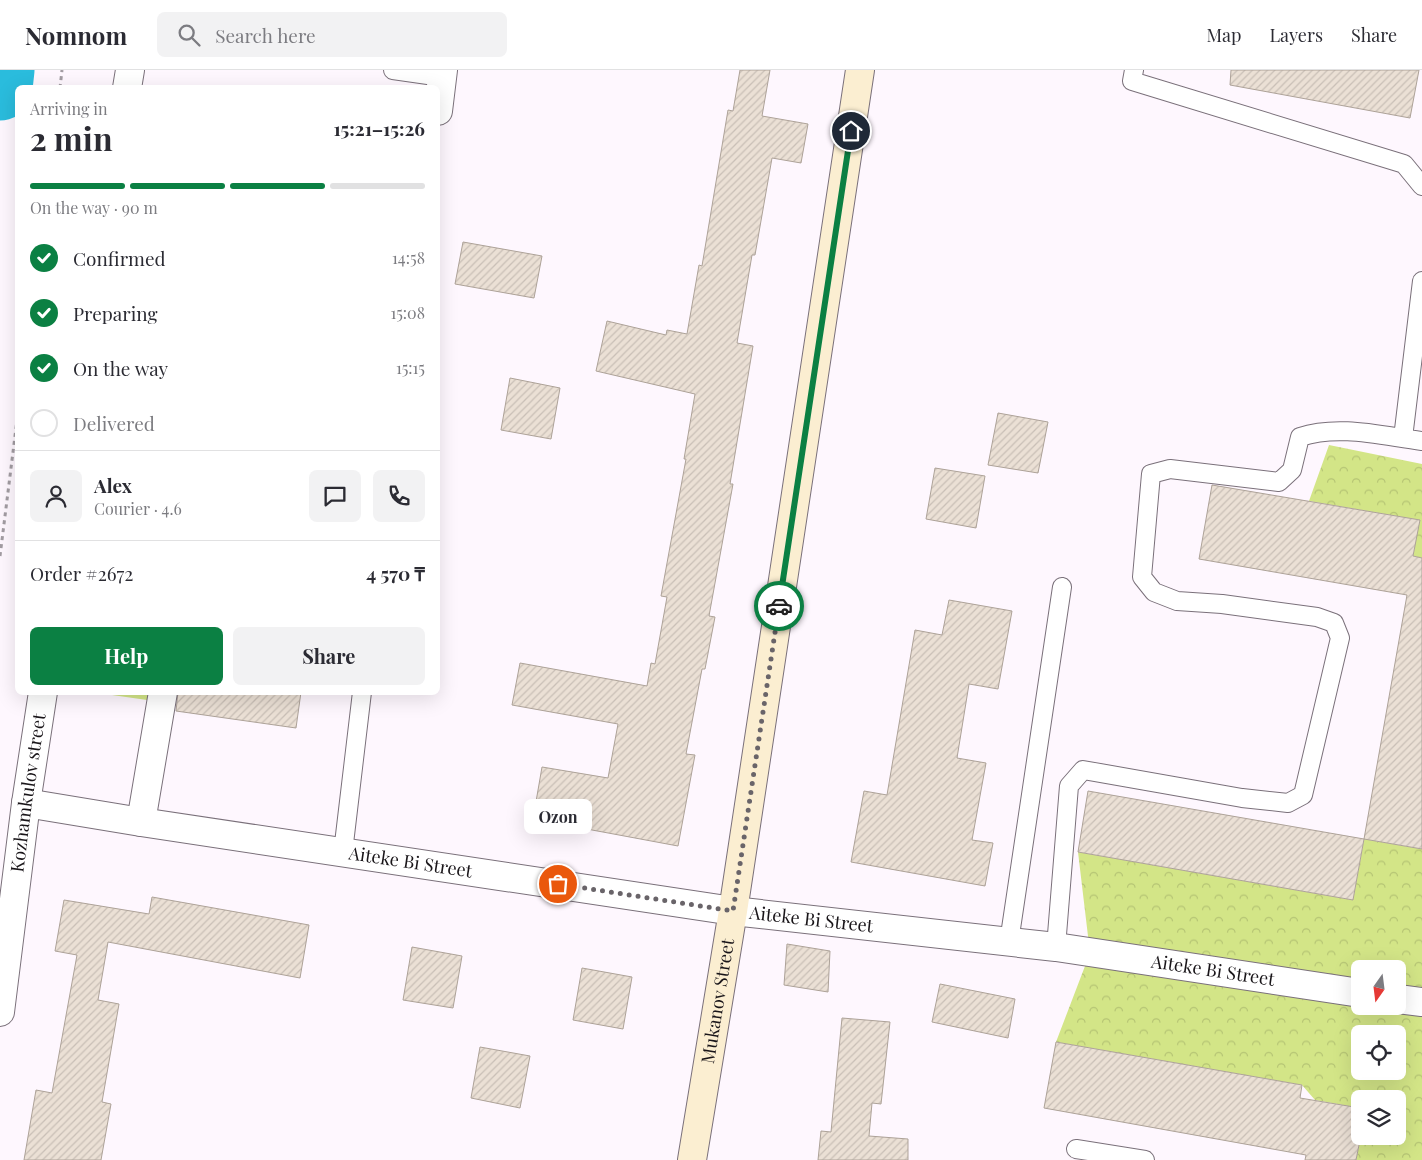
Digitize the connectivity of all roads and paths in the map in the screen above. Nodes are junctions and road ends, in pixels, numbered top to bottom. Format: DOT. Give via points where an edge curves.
graph roads {
  1 [pos="62,70"];
  2 [pos="130,70"];
  3 [pos="393,70"];
  4 [pos="860,70"];
  5 [pos="1134,70"];
  6 [pos="443,73"];
  7 [pos="60,85"];
  8 [pos="128,85"];
  9 [pos="440,96"];
  10 [pos="1422,186"];
  11 [pos="1422,281"];
  12 [pos="15,436"];
  13 [pos="1403,438"];
  14 [pos="1422,441"];
  15 [pos="0,556"];
  16 [pos="1062,587"];
  17 [pos="44,695"];
  18 [pos="162,695"];
  19 [pos="362,695"];
  20 [pos="26,803"];
  21 [pos="141,822"];
  22 [pos="343,852"];
  23 [pos="733,911"];
  24 [pos="1009,942"];
  25 [pos="1056,947"];
  26 [pos="1351,992"];
  27 [pos="1406,1000"];
  28 [pos="1422,1002"];
  29 [pos="0,1012"];
  30 [pos="1076,1149"];
  31 [pos="692,1160"];
  32 [pos="1145,1160"];
  1 -- 7 [label="path"];
  2 -- 8 [label="street"];
  3 -- 6 [label="lane"];
  4 -- 23 [label="main road, Mukanov Street"];
  5 -- 10 [label="lane" via="1132,81 1404,164"];
  6 -- 9 [label="street"];
  11 -- 13 [label="lane"];
  12 -- 15 [label="path"];
  13 -- 14 [label="lane"];
  13 -- 25 [label="lane" via="1334,430 1300,437 1292,470 1279,482 1170,469 1151,474 1142,577 1154,592 1177,602 1222,604 1317,617 1334,623 1340,638 1303,795 1288,803 1083,770 1070,786"];
  16 -- 24 [label="lane"];
  17 -- 20 [label="street, Kozhamkulov street"];
  18 -- 21 [label="street"];
  19 -- 22 [label="lane"];
  20 -- 21 [label="street, Aiteke Bi Street"];
  20 -- 29 [label="street, Kozhamkulov street"];
  21 -- 22 [label="street, Aiteke Bi Street"];
  22 -- 23 [label="street, Aiteke Bi Street"];
  23 -- 24 [label="street, Aiteke Bi Street"];
  23 -- 31 [label="main road, Mukanov Street"];
  24 -- 25 [label="street, Aiteke Bi Street"];
  25 -- 26 [label="street, Aiteke Bi Street"];
  27 -- 28 [label="street"];
  30 -- 32 [label="lane"];
}
